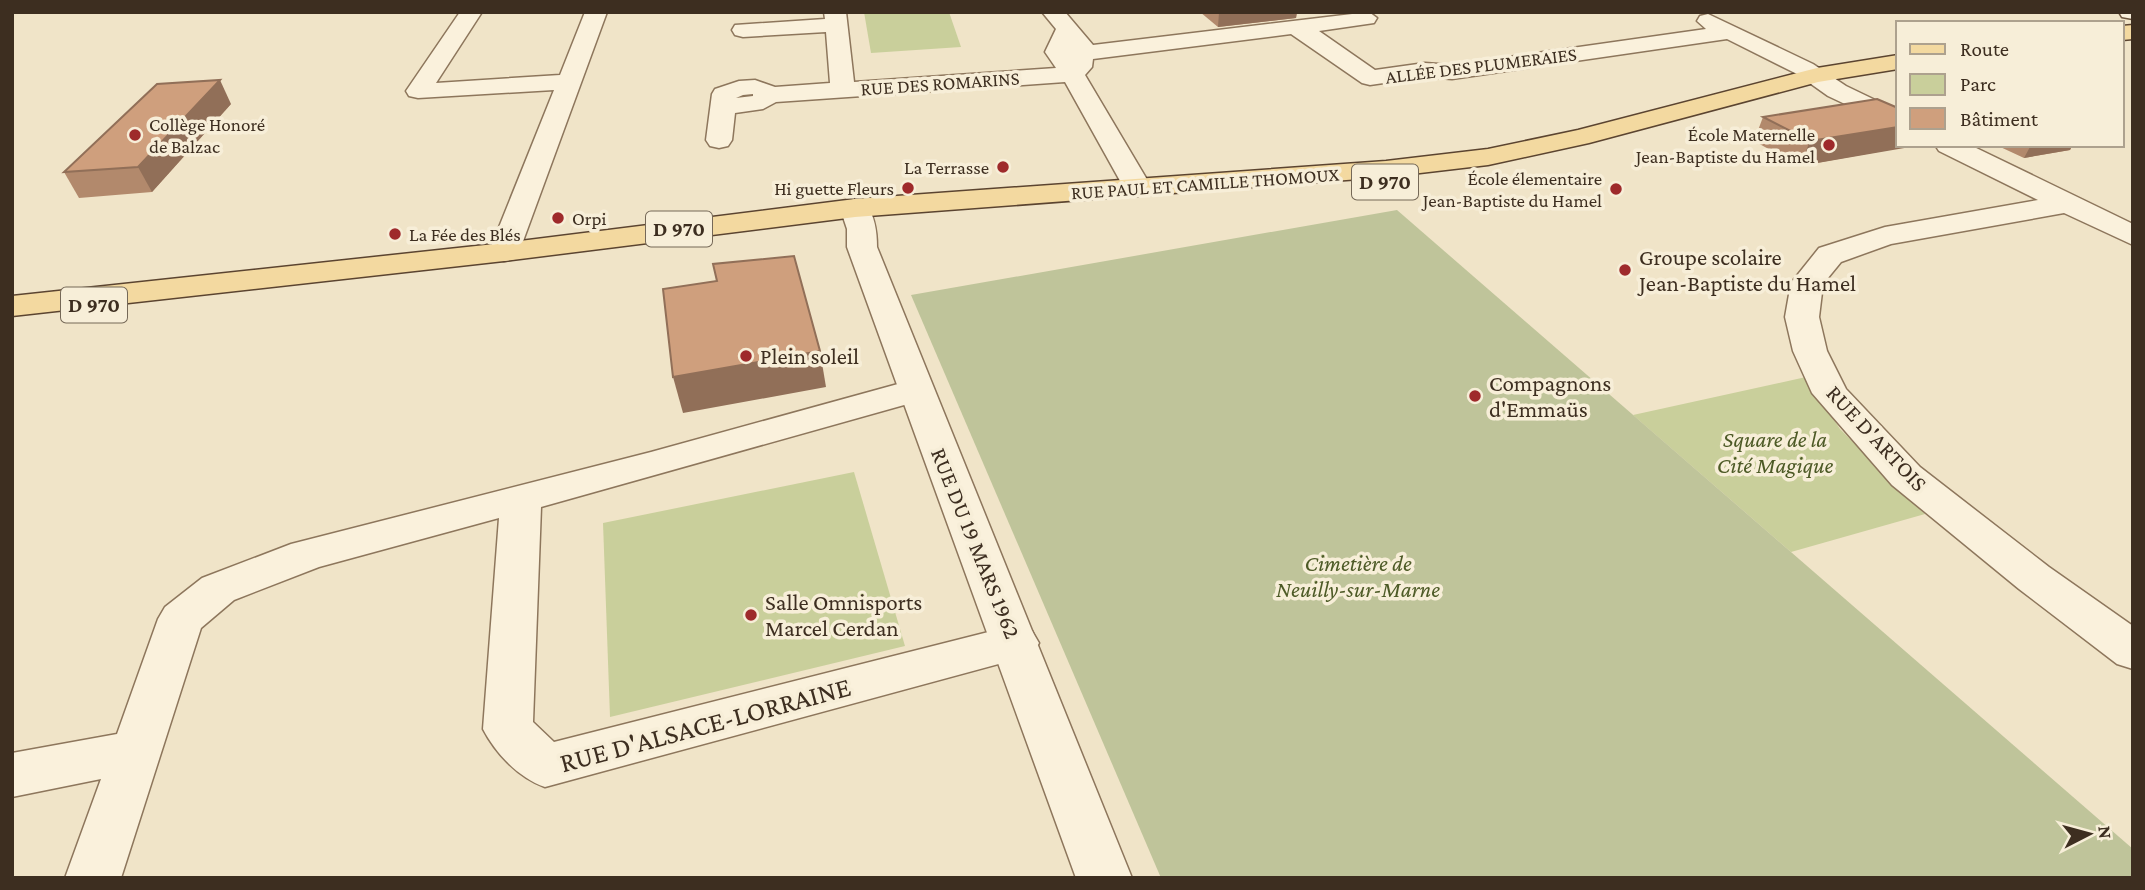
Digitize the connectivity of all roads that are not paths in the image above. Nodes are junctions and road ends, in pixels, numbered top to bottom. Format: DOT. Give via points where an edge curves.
graph roads {
  1 [pos="471,12"];
  2 [pos="596,12"];
  3 [pos="1690,12"];
  4 [pos="1366,18"];
  5 [pos="836,19"];
  6 [pos="1060,21"];
  7 [pos="1297,27"];
  8 [pos="743,30"];
  9 [pos="1720,33"];
  10 [pos="1398,51"];
  11 [pos="1370,55"];
  12 [pos="1343,58"];
  13 [pos="1072,62"];
  14 [pos="1896,63"];
  15 [pos="1425,69"];
  16 [pos="1896,76"];
  17 [pos="568,82"];
  18 [pos="1827,83"];
  19 [pos="843,90"];
  20 [pos="1896,120"];
  21 [pos="719,140"];
  22 [pos="1952,147"];
  23 [pos="1138,188"];
  24 [pos="2068,204"];
  25 [pos="858,218"];
  26 [pos="2133,236"];
  27 [pos="504,253"];
  28 [pos="174,290"];
  29 [pos="12,306"];
  30 [pos="12,318"];
  31 [pos="916,390"];
  32 [pos="521,499"];
  33 [pos="1016,643"];
  34 [pos="2133,651"];
  35 [pos="137,751"];
  36 [pos="12,775"];
  37 [pos="93,878"];
  38 [pos="1104,878"];
  1 -- 17 [label="street" via="418,91"];
  2 -- 17 [label="street"];
  3 -- 9 [label="street"];
  4 -- 7 [label="street"];
  5 -- 8 [label="street"];
  5 -- 19 [label="street, RUE DES ROMARINS"];
  6 -- 13 [label="street" via="1083,47"];
  7 -- 12 [label="street, ALLÉE DES PLUMERAIES"];
  7 -- 13 [label="street"];
  9 -- 15 [label="street, ALLÉE DES PLUMERAIES" via="1452,72"];
  9 -- 18 [label="street"];
  10 -- 15 [label="street"];
  11 -- 12 [label="street"];
  12 -- 15 [label="street, ALLÉE DES PLUMERAIES" via="1370,78"];
  13 -- 19 [label="street, RUE DES ROMARINS"];
  13 -- 23 [label="street"];
  14 -- 18 [label="main road, RUE PAUL ET CAMILLE THOMOUX / D 970"];
  16 -- 18 [label="main road, RUE PAUL ET CAMILLE THOMOUX / D 970"];
  17 -- 27 [label="street"];
  18 -- 20 [label="street"];
  18 -- 23 [label="main road, RUE PAUL ET CAMILLE THOMOUX / D 970" via="1488,157"];
  18 -- 25 [label="main road, RUE PAUL ET CAMILLE THOMOUX / D 970" via="1532,159 1389,182"];
  19 -- 21 [label="street" via="765,95 766,91 755,87 724,94"];
  22 -- 24 [label="street"];
  23 -- 25 [label="main road, RUE PAUL ET CAMILLE THOMOUX / D 970"];
  24 -- 26 [label="street"];
  24 -- 34 [label="street, RUE D'ARTOIS" via="1885,236 1830,255 1807,283 1802,317 1810,351 1830,393 1906,475"];
  25 -- 27 [label="main road, RUE PAUL ET CAMILLE THOMOUX / D 970"];
  25 -- 31 [label="street, RUE DU 19 MARS 1962" via="862,247"];
  27 -- 28 [label="main road, RUE PAUL ET CAMILLE THOMOUX / D 970"];
  28 -- 29 [label="main road, RUE PAUL ET CAMILLE THOMOUX / D 970"];
  28 -- 30 [label="main road, RUE PAUL ET CAMILLE THOMOUX / D 970"];
  31 -- 32 [label="street"];
  31 -- 33 [label="street, RUE DU 19 MARS 1962"];
  32 -- 33 [label="street, RUE D'ALSACE-LORRAINE" via="508,729 545,766"];
  32 -- 35 [label="street" via="306,555 218,589 181,620"];
  33 -- 38 [label="street, RUE DU 19 MARS 1962"];
  35 -- 36 [label="street"];
  35 -- 37 [label="street"];
}
